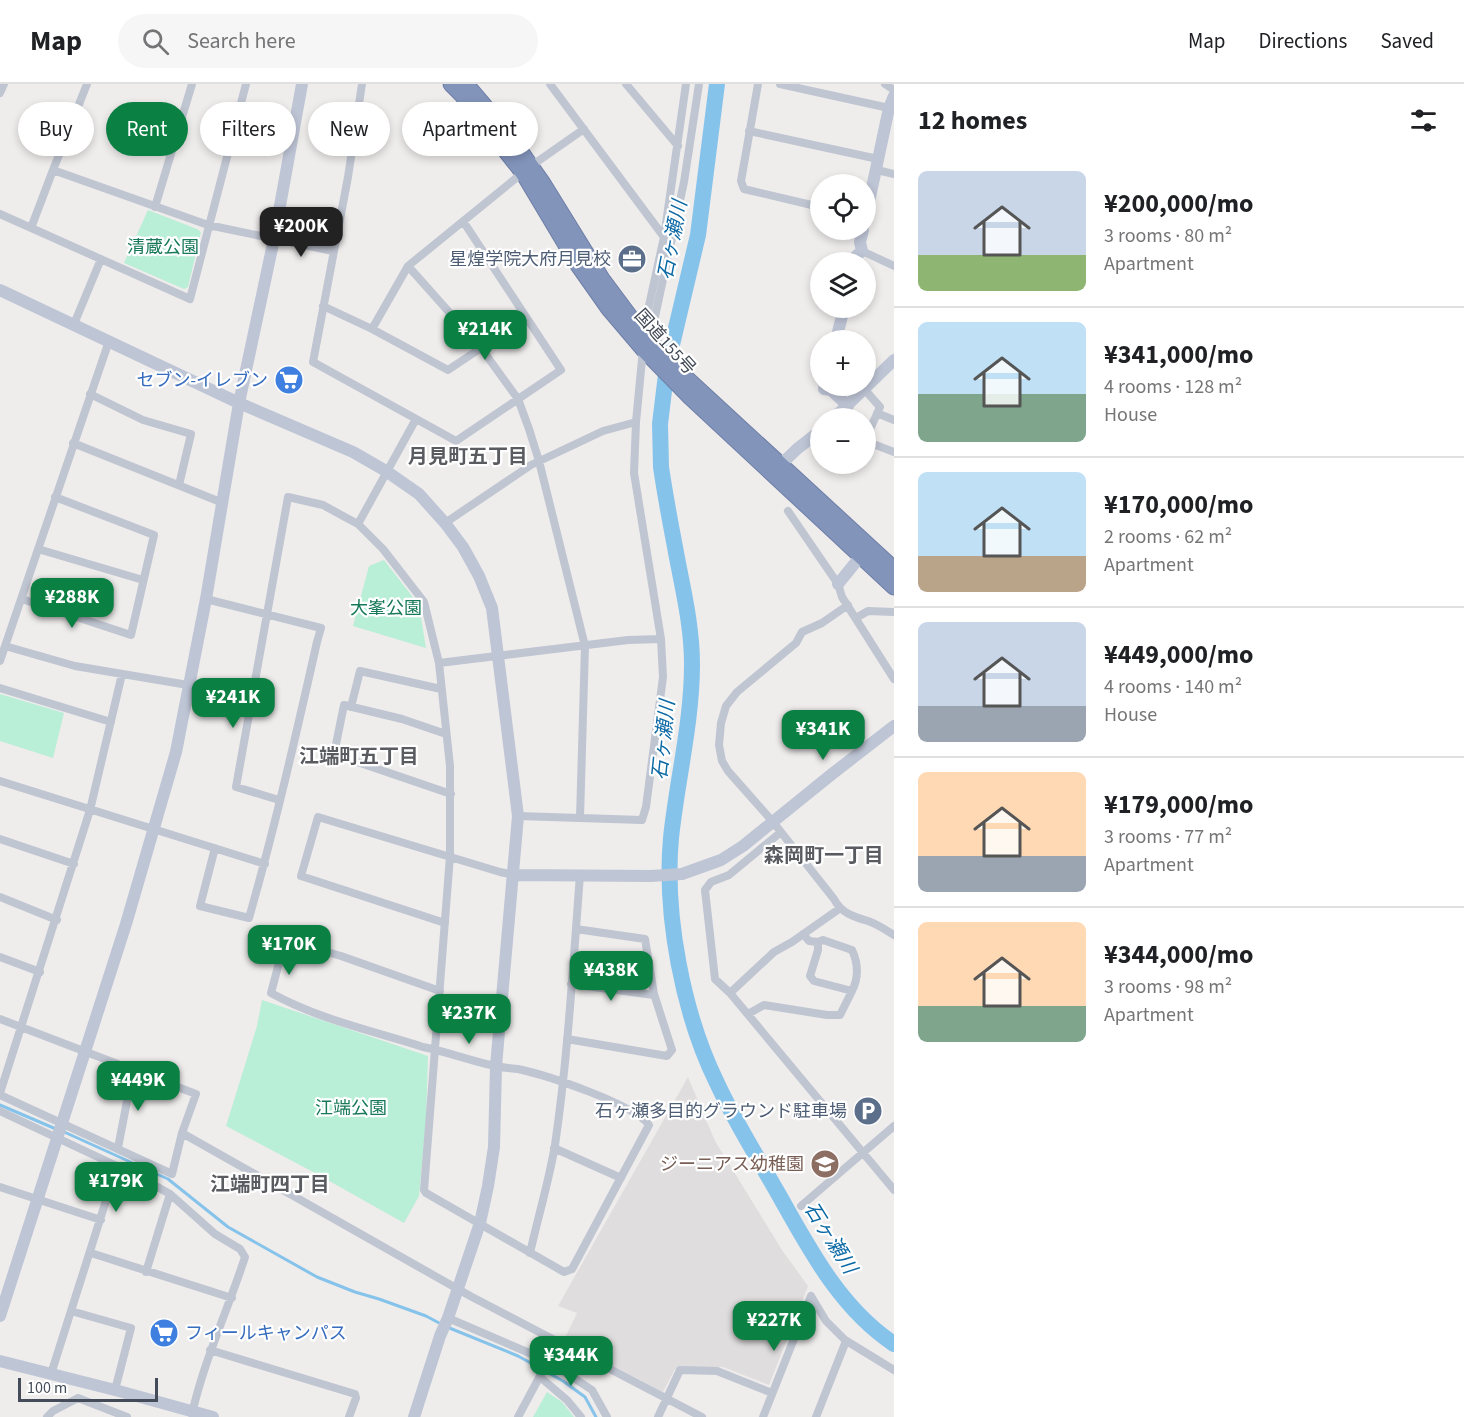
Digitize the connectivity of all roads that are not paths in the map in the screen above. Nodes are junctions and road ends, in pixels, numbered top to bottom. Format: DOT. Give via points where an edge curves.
graph roads {
  1 [pos="4,84"];
  2 [pos="87,84"];
  3 [pos="192,84"];
  4 [pos="246,84"];
  5 [pos="302,84"];
  6 [pos="362,84"];
  7 [pos="451,84"];
  8 [pos="466,84"];
  9 [pos="550,84"];
  10 [pos="626,84"];
  11 [pos="686,84"];
  12 [pos="699,84"];
  13 [pos="758,84"];
  14 [pos="780,84"];
  15 [pos="885,84"];
  16 [pos="894,90"];
  17 [pos="0,93"];
  18 [pos="894,96"];
  19 [pos="889,108"];
  20 [pos="584,129"];
  21 [pos="749,132"];
  22 [pos="678,146"];
  23 [pos="877,164"];
  24 [pos="527,169"];
  25 [pos="53,170"];
  26 [pos="875,174"];
  27 [pos="894,174"];
  28 [pos="810,205"];
  29 [pos="155,207"];
  30 [pos="0,214"];
  31 [pos="464,221"];
  32 [pos="208,225"];
  33 [pos="31,228"];
  34 [pos="664,237"];
  35 [pos="274,239"];
  36 [pos="860,240"];
  37 [pos="333,251"];
  38 [pos="862,251"];
  39 [pos="101,259"];
  40 [pos="408,266"];
  41 [pos="894,266"];
  42 [pos="0,290"];
  43 [pos="323,306"];
  44 [pos="74,324"];
  45 [pos="372,329"];
  46 [pos="108,341"];
  47 [pos="649,346"];
  48 [pos="481,348"];
  49 [pos="894,360"];
  50 [pos="876,379"];
  51 [pos="90,394"];
  52 [pos="837,396"];
  53 [pos="859,396"];
  54 [pos="871,396"];
  55 [pos="518,399"];
  56 [pos="240,403"];
  57 [pos="848,406"];
  58 [pos="846,408"];
  59 [pos="877,413"];
  60 [pos="416,419"];
  61 [pos="894,420"];
  62 [pos="636,422"];
  63 [pos="810,438"];
  64 [pos="73,443"];
  65 [pos="894,452"];
  66 [pos="539,461"];
  67 [pos="776,469"];
  68 [pos="386,471"];
  69 [pos="179,485"];
  70 [pos="55,497"];
  71 [pos="223,503"];
  72 [pos="788,511"];
  73 [pos="445,523"];
  74 [pos="358,524"];
  75 [pos="38,549"];
  76 [pos="860,557"];
  77 [pos="894,568"];
  78 [pos="143,580"];
  79 [pos="837,584"];
  80 [pos="894,587"];
  81 [pos="22,599"];
  82 [pos="206,599"];
  83 [pos="848,605"];
  84 [pos="894,612"];
  85 [pos="267,613"];
  86 [pos="856,618"];
  87 [pos="661,639"];
  88 [pos="5,646"];
  89 [pos="585,646"];
  90 [pos="497,656"];
  91 [pos="0,661"];
  92 [pos="439,663"];
  93 [pos="122,674"];
  94 [pos="894,679"];
  95 [pos="188,685"];
  96 [pos="0,688"];
  97 [pos="441,689"];
  98 [pos="351,707"];
  99 [pos="111,722"];
  100 [pos="894,726"];
  101 [pos="446,734"];
  102 [pos="0,781"];
  103 [pos="451,794"];
  104 [pos="279,800"];
  105 [pos="90,810"];
  106 [pos="518,816"];
  107 [pos="580,818"];
  108 [pos="773,822"];
  109 [pos="155,829"];
  110 [pos="781,832"];
  111 [pos="0,839"];
  112 [pos="215,848"];
  113 [pos="450,856"];
  114 [pos="74,864"];
  115 [pos="265,864"];
  116 [pos="514,875"];
  117 [pos="580,875"];
  118 [pos="0,897"];
  119 [pos="839,909"];
  120 [pos="57,920"];
  121 [pos="445,923"];
  122 [pos="576,929"];
  123 [pos="803,934"];
  124 [pos="894,934"];
  125 [pos="818,942"];
  126 [pos="0,957"];
  127 [pos="40,972"];
  128 [pos="571,984"];
  129 [pos="440,991"];
  130 [pos="852,991"];
  131 [pos="730,993"];
  132 [pos="654,995"];
  133 [pos="748,1014"];
  134 [pos="0,1019"];
  135 [pos="22,1029"];
  136 [pos="567,1040"];
  137 [pos="436,1050"];
  138 [pos="84,1052"];
  139 [pos="496,1066"];
  140 [pos="133,1070"];
  141 [pos="563,1082"];
  142 [pos="0,1094"];
  143 [pos="0,1112"];
  144 [pos="894,1126"];
  145 [pos="60,1131"];
  146 [pos="182,1133"];
  147 [pos="118,1148"];
  148 [pos="554,1148"];
  149 [pos="863,1153"];
  150 [pos="117,1166"];
  151 [pos="621,1178"];
  152 [pos="0,1187"];
  153 [pos="894,1190"];
  154 [pos="170,1194"];
  155 [pos="38,1199"];
  156 [pos="801,1206"];
  157 [pos="101,1220"];
  158 [pos="480,1223"];
  159 [pos="91,1253"];
  160 [pos="530,1253"];
  161 [pos="146,1272"];
  162 [pos="458,1289"];
  163 [pos="232,1298"];
  164 [pos="71,1311"];
  165 [pos="0,1316"];
  166 [pos="448,1318"];
  167 [pos="846,1341"];
  168 [pos="565,1346"];
  169 [pos="210,1350"];
  170 [pos="0,1361"];
  171 [pos="548,1361"];
  172 [pos="894,1370"];
  173 [pos="51,1374"];
  174 [pos="540,1377"];
  175 [pos="115,1390"];
  176 [pos="772,1393"];
  177 [pos="666,1399"];
  178 [pos="192,1414"];
  179 [pos="47,1417"];
  180 [pos="127,1417"];
  181 [pos="213,1417"];
  182 [pos="349,1417"];
  183 [pos="414,1417"];
  184 [pos="518,1417"];
  185 [pos="581,1417"];
  186 [pos="607,1417"];
  187 [pos="658,1417"];
  188 [pos="702,1417"];
  189 [pos="763,1417"];
  190 [pos="816,1417"];
  1 -- 17 [label="street"];
  2 -- 25 [label="street"];
  3 -- 29 [label="street"];
  4 -- 32 [label="street"];
  5 -- 35 [label="street"];
  6 -- 37 [label="street"];
  7 -- 24 [label="highway, 国道155号"];
  8 -- 24 [label="highway, 国道155号" via="510,136"];
  9 -- 20 [label="street"];
  10 -- 22 [label="street"];
  11 -- 22 [label="street"];
  12 -- 47 [label="street" via="684,182"];
  13 -- 21 [label="street"];
  14 -- 19 [label="street"];
  15 -- 16 [label="street"];
  18 -- 19 [label="street"];
  19 -- 23 [label="street"];
  20 -- 24 [label="street"];
  20 -- 34 [label="street"];
  21 -- 23 [label="street"];
  21 -- 28 [label="street" via="741,181 744,189"];
  22 -- 34 [label="street"];
  23 -- 26 [label="street"];
  23 -- 27 [label="street"];
  24 -- 31 [label="street"];
  24 -- 47 [label="highway, 国道155号"];
  25 -- 29 [label="street"];
  25 -- 33 [label="street"];
  29 -- 32 [label="street"];
  30 -- 33 [label="street"];
  31 -- 40 [label="street"];
  31 -- 55 [label="street" via="561,370"];
  32 -- 35 [label="street"];
  32 -- 39 [label="street" via="190,299"];
  33 -- 39 [label="street"];
  34 -- 47 [label="street"];
  35 -- 37 [label="street"];
  35 -- 56 [label="street"];
  36 -- 38 [label="street"];
  37 -- 43 [label="street"];
  38 -- 41 [label="street"];
  39 -- 44 [label="street"];
  40 -- 45 [label="street"];
  40 -- 48 [label="street"];
  42 -- 44 [label="street"];
  43 -- 45 [label="street"];
  43 -- 60 [label="street" via="313,362"];
  44 -- 46 [label="street"];
  45 -- 48 [label="street" via="448,370"];
  46 -- 51 [label="street"];
  46 -- 56 [label="street"];
  47 -- 62 [label="street"];
  47 -- 67 [label="highway, 国道155号"];
  47 -- 67 [label="highway, 国道155号" via="683,391"];
  48 -- 55 [label="street"];
  49 -- 50 [label="street"];
  51 -- 64 [label="street"];
  51 -- 69 [label="street" via="144,420 191,434"];
  52 -- 57 [label="street"];
  53 -- 57 [label="street"];
  54 -- 59 [label="street" via="880,406"];
  55 -- 60 [label="street" via="456,441"];
  55 -- 66 [label="street"];
  56 -- 68 [label="street" via="353,452"];
  56 -- 71 [label="street"];
  57 -- 58 [label="street"];
  59 -- 61 [label="street"];
  59 -- 65 [label="street" via="868,442"];
  60 -- 68 [label="street"];
  62 -- 66 [label="street" via="603,431"];
  62 -- 87 [label="street" via="634,473"];
  63 -- 67 [label="street"];
  64 -- 69 [label="street"];
  64 -- 70 [label="street"];
  66 -- 73 [label="street"];
  66 -- 89 [label="street"];
  67 -- 76 [label="highway, 国道155号"];
  67 -- 77 [label="highway, 国道155号"];
  68 -- 73 [label="street" via="419,494"];
  68 -- 74 [label="street"];
  69 -- 71 [label="street"];
  70 -- 75 [label="street"];
  70 -- 78 [label="street" via="154,535"];
  71 -- 82 [label="street"];
  72 -- 79 [label="street"];
  73 -- 90 [label="street" via="464,547 492,608"];
  74 -- 85 [label="street" via="323,505 288,497"];
  74 -- 92 [label="street" via="424,602"];
  75 -- 78 [label="street"];
  75 -- 81 [label="street"];
  76 -- 79 [label="street"];
  76 -- 80 [label="highway, 国道155号"];
  78 -- 81 [label="street" via="131,635"];
  79 -- 83 [label="street"];
  81 -- 88 [label="street"];
  82 -- 85 [label="street"];
  82 -- 95 [label="street"];
  83 -- 86 [label="street"];
  83 -- 108 [label="street" via="802,632 796,643 737,692 726,706 719,745 722,761"];
  84 -- 86 [label="street" via="868,611"];
  85 -- 104 [label="street" via="236,787"];
  85 -- 104 [label="street" via="321,628"];
  86 -- 94 [label="street"];
  87 -- 89 [label="street"];
  87 -- 107 [label="street" via="663,676 642,820"];
  88 -- 91 [label="street"];
  88 -- 93 [label="street" via="75,666"];
  89 -- 90 [label="street"];
  89 -- 107 [label="street"];
  90 -- 92 [label="street"];
  90 -- 106 [label="street"];
  92 -- 97 [label="street"];
  93 -- 95 [label="street"];
  93 -- 99 [label="street"];
  95 -- 109 [label="street" via="176,752"];
  96 -- 99 [label="street"];
  97 -- 98 [label="street" via="360,671"];
  97 -- 101 [label="street"];
  98 -- 101 [label="street"];
  98 -- 103 [label="street" via="344,705 334,754"];
  99 -- 105 [label="street"];
  100 -- 108 [label="street"];
  101 -- 103 [label="street"];
  102 -- 105 [label="street"];
  103 -- 113 [label="street"];
  104 -- 115 [label="street"];
  105 -- 109 [label="street"];
  105 -- 114 [label="street"];
  106 -- 107 [label="street"];
  106 -- 116 [label="street"];
  108 -- 110 [label="street"];
  108 -- 117 [label="street" via="721,860 690,872"];
  109 -- 112 [label="street"];
  109 -- 138 [label="street"];
  110 -- 119 [label="street"];
  110 -- 131 [label="street" via="705,890 715,979"];
  111 -- 114 [label="street"];
  112 -- 115 [label="street"];
  112 -- 115 [label="street" via="200,906 249,918"];
  113 -- 116 [label="street"];
  113 -- 121 [label="street"];
  113 -- 121 [label="street" via="318,817 301,876"];
  114 -- 120 [label="street"];
  116 -- 117 [label="street"];
  116 -- 139 [label="street"];
  117 -- 122 [label="street"];
  118 -- 120 [label="street"];
  119 -- 123 [label="street"];
  119 -- 124 [label="street"];
  120 -- 127 [label="street"];
  121 -- 129 [label="street"];
  122 -- 128 [label="street"];
  122 -- 132 [label="street" via="645,939"];
  123 -- 125 [label="street" via="809,941"];
  123 -- 131 [label="street" via="774,952"];
  125 -- 130 [label="street" via="823,940 852,950 857,959"];
  125 -- 130 [label="street" via="810,976 814,981"];
  126 -- 127 [label="street"];
  127 -- 135 [label="street"];
  128 -- 132 [label="street"];
  128 -- 136 [label="street"];
  129 -- 137 [label="street"];
  129 -- 137 [label="street" via="285,940 271,993 316,1013"];
  130 -- 133 [label="street" via="836,1016 764,1005"];
  131 -- 133 [label="street"];
  132 -- 136 [label="street" via="672,1050 667,1056"];
  133 -- 149 [label="street"];
  134 -- 135 [label="street"];
  135 -- 138 [label="street"];
  135 -- 142 [label="street"];
  136 -- 141 [label="street"];
  137 -- 139 [label="street"];
  137 -- 158 [label="street" via="424,1190"];
  138 -- 140 [label="street"];
  138 -- 145 [label="street"];
  139 -- 141 [label="street"];
  139 -- 158 [label="street" via="494,1147"];
  140 -- 146 [label="street" via="196,1094"];
  140 -- 147 [label="street"];
  141 -- 148 [label="street"];
  141 -- 151 [label="street" via="602,1097 644,1118 650,1125"];
  142 -- 145 [label="street"];
  143 -- 145 [label="street"];
  144 -- 149 [label="street"];
  145 -- 147 [label="street"];
  145 -- 150 [label="street"];
  145 -- 155 [label="street"];
  146 -- 147 [label="street" via="172,1174"];
  146 -- 162 [label="street"];
  148 -- 151 [label="street"];
  148 -- 160 [label="street"];
  149 -- 153 [label="street"];
  149 -- 156 [label="street"];
  150 -- 154 [label="street"];
  150 -- 157 [label="street"];
  151 -- 160 [label="street" via="572,1269 564,1272"];
  152 -- 155 [label="street"];
  154 -- 161 [label="street"];
  154 -- 163 [label="street" via="245,1257"];
  155 -- 157 [label="street"];
  155 -- 165 [label="street"];
  157 -- 159 [label="street"];
  158 -- 160 [label="street"];
  158 -- 162 [label="street"];
  159 -- 161 [label="street"];
  159 -- 164 [label="street"];
  161 -- 163 [label="street"];
  162 -- 166 [label="street"];
  162 -- 168 [label="street"];
  163 -- 169 [label="street"];
  164 -- 173 [label="street"];
  164 -- 175 [label="street" via="131,1328"];
  166 -- 171 [label="street"];
  166 -- 183 [label="street"];
  167 -- 172 [label="street"];
  167 -- 176 [label="street" via="826,1321 811,1296"];
  167 -- 190 [label="street"];
  168 -- 171 [label="street"];
  168 -- 177 [label="street"];
  169 -- 178 [label="street"];
  169 -- 182 [label="street" via="355,1394"];
  170 -- 173 [label="street"];
  171 -- 174 [label="street"];
  171 -- 186 [label="street" via="592,1390"];
  173 -- 175 [label="street"];
  174 -- 184 [label="street"];
  174 -- 185 [label="street"];
  175 -- 178 [label="street"];
  176 -- 177 [label="street" via="717,1371 680,1370"];
  176 -- 189 [label="street"];
  177 -- 187 [label="street"];
  177 -- 188 [label="street"];
  178 -- 181 [label="street"];
  179 -- 180 [label="street" via="78,1398"];
}
